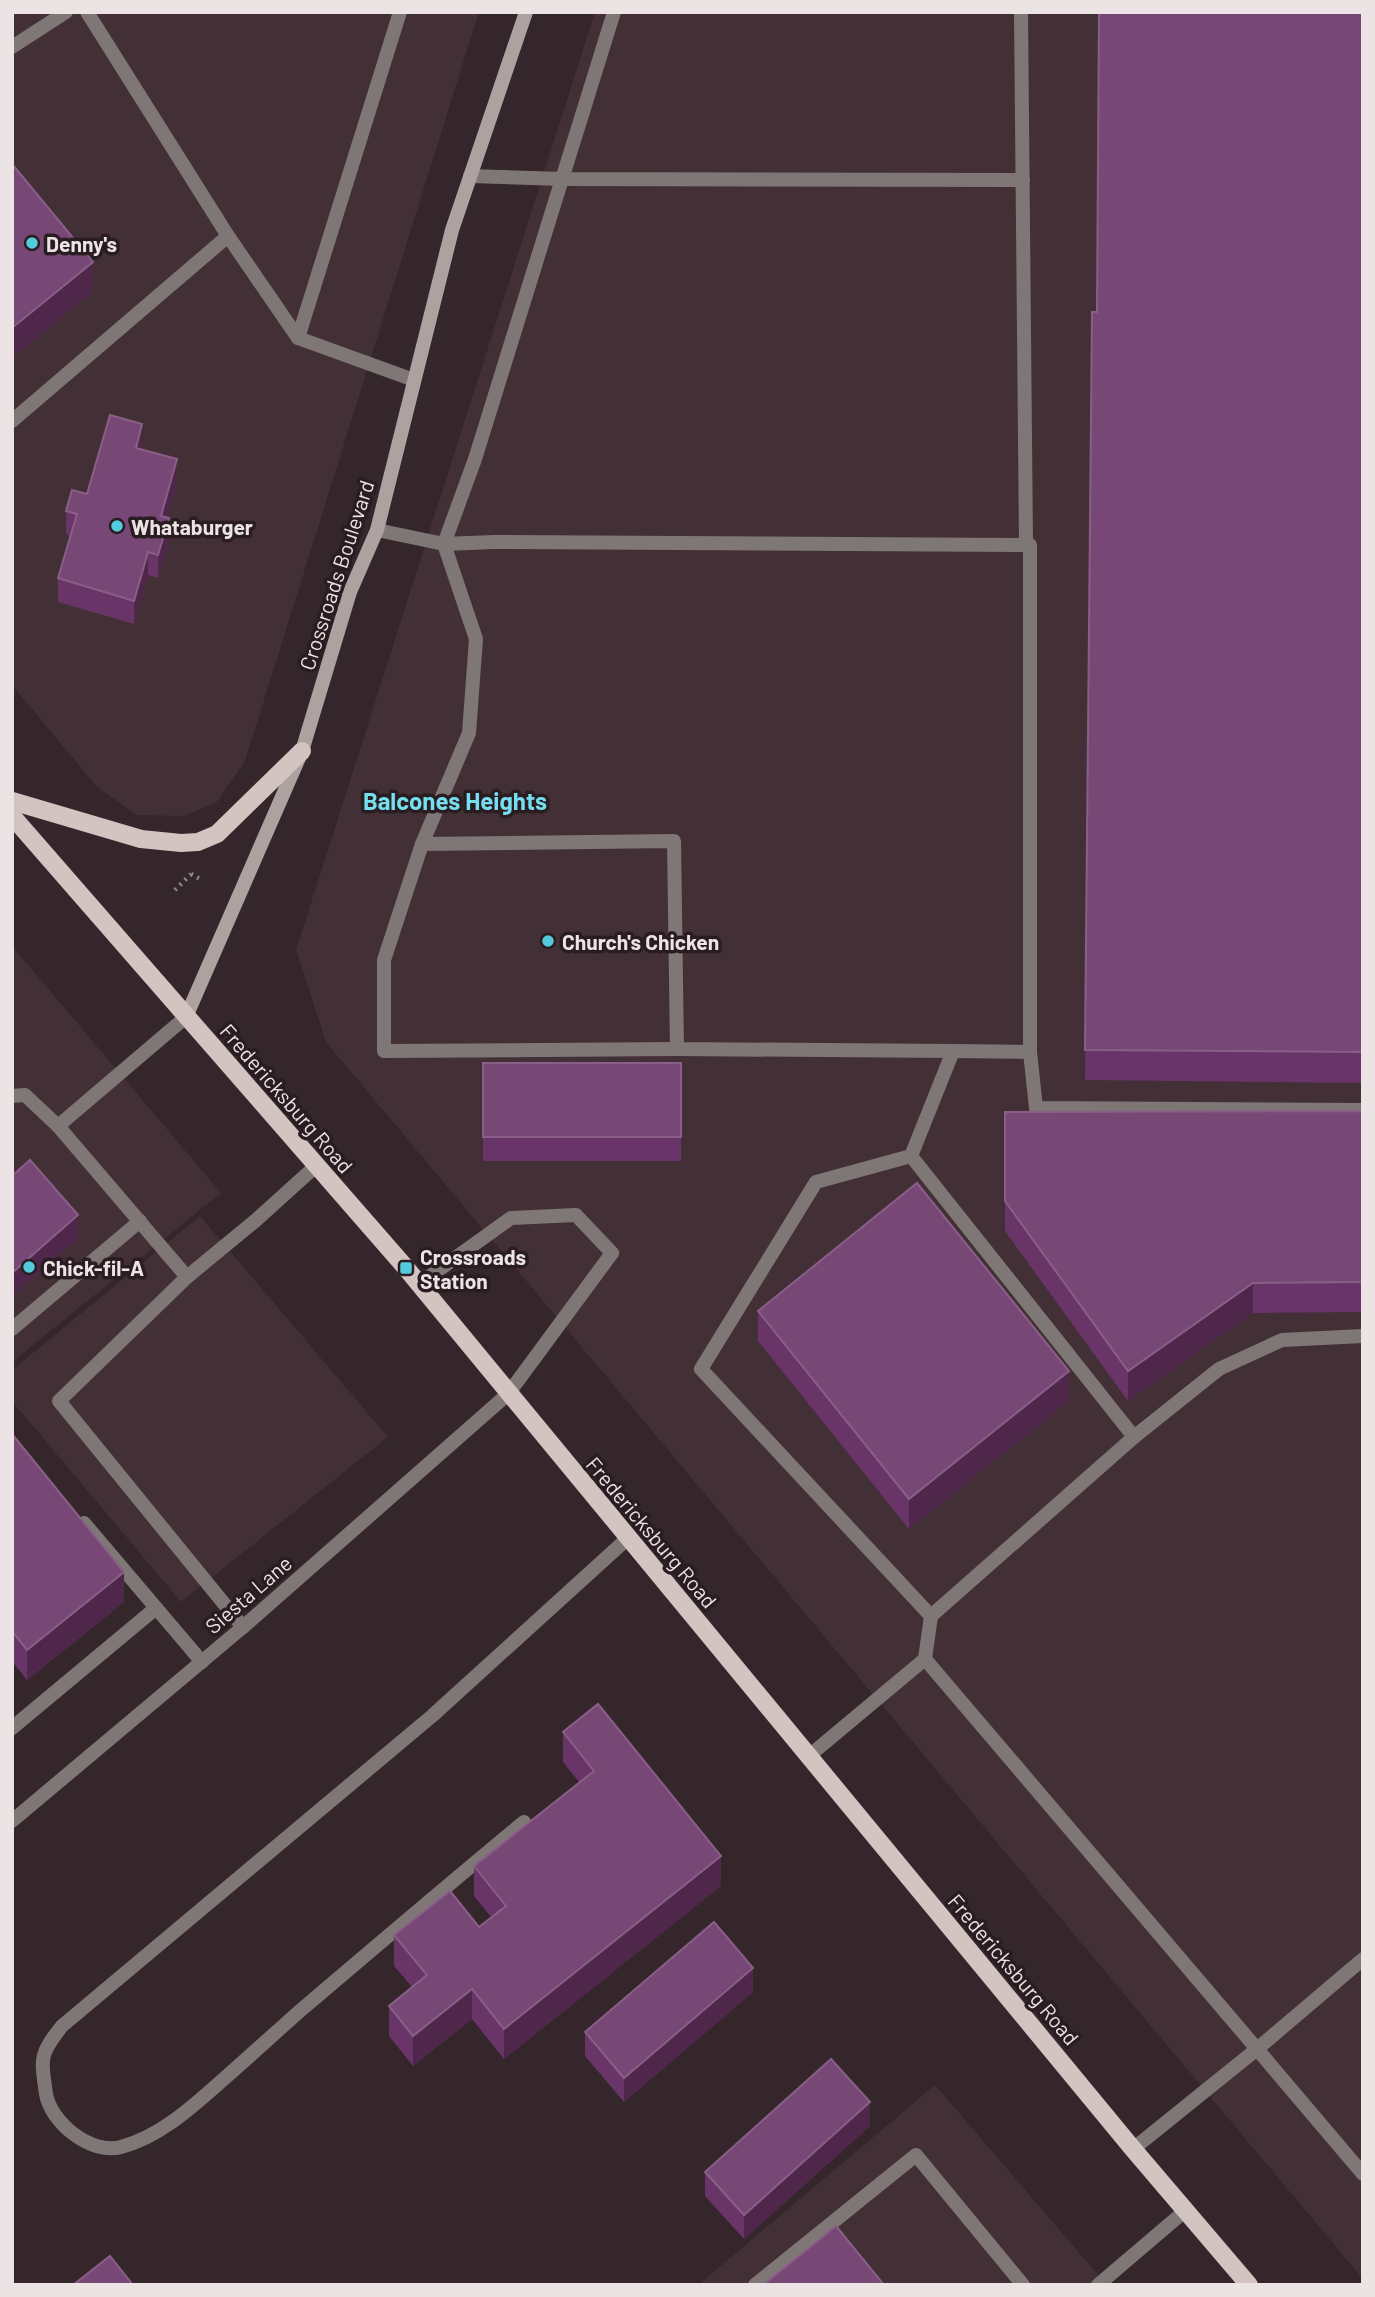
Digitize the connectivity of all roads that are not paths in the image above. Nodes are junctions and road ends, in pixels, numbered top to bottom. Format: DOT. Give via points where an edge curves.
graph roads {
  1 [pos="66,12"];
  2 [pos="87,12"];
  3 [pos="400,12"];
  4 [pos="526,12"];
  5 [pos="614,12"];
  6 [pos="1021,12"];
  7 [pos="12,47"];
  8 [pos="470,176"];
  9 [pos="563,179"];
  10 [pos="1023,180"];
  11 [pos="228,236"];
  12 [pos="298,338"];
  13 [pos="414,380"];
  14 [pos="12,421"];
  15 [pos="377,530"];
  16 [pos="444,544"];
  17 [pos="1026,545"];
  18 [pos="302,751"];
  19 [pos="12,801"];
  20 [pos="12,816"];
  21 [pos="422,844"];
  22 [pos="186,1017"];
  23 [pos="677,1049"];
  24 [pos="953,1051"];
  25 [pos="1030,1052"];
  26 [pos="12,1096"];
  27 [pos="1363,1110"];
  28 [pos="58,1126"];
  29 [pos="911,1156"];
  30 [pos="317,1166"];
  31 [pos="140,1221"];
  32 [pos="187,1277"];
  33 [pos="419,1284"];
  34 [pos="12,1329"];
  35 [pos="1363,1336"];
  36 [pos="508,1394"];
  37 [pos="1134,1437"];
  38 [pos="76,1514"];
  39 [pos="628,1538"];
  40 [pos="156,1608"];
  41 [pos="931,1616"];
  42 [pos="243,1628"];
  43 [pos="925,1659"];
  44 [pos="202,1662"];
  45 [pos="12,1728"];
  46 [pos="809,1756"];
  47 [pos="12,1821"];
  48 [pos="524,1822"];
  49 [pos="1363,1959"];
  50 [pos="1257,2049"];
  51 [pos="1133,2149"];
  52 [pos="1363,2174"];
  53 [pos="1186,2210"];
  54 [pos="755,2285"];
  55 [pos="1023,2285"];
  56 [pos="1098,2285"];
  57 [pos="1249,2285"];
  1 -- 7 [label="street"];
  2 -- 11 [label="street"];
  3 -- 12 [label="street"];
  4 -- 8 [label="street, Crossroads Boulevard"];
  5 -- 9 [label="street"];
  6 -- 10 [label="street"];
  8 -- 9 [label="street"];
  8 -- 13 [label="street, Crossroads Boulevard"];
  9 -- 10 [label="street"];
  9 -- 16 [label="street"];
  10 -- 17 [label="street"];
  11 -- 12 [label="street"];
  11 -- 14 [label="street"];
  12 -- 13 [label="street"];
  13 -- 15 [label="street, Crossroads Boulevard"];
  15 -- 16 [label="street"];
  15 -- 18 [label="street, Crossroads Boulevard" via="350,592"];
  16 -- 17 [label="street"];
  16 -- 21 [label="street" via="476,639 469,733"];
  17 -- 25 [label="street" via="1030,545"];
  18 -- 19 [label="main road" via="217,834 198,842 141,839"];
  18 -- 22 [label="street, Crossroads Boulevard"];
  20 -- 22 [label="main road, Fredericksburg Road"];
  21 -- 23 [label="street" via="674,841"];
  21 -- 23 [label="street" via="384,960 384,1051"];
  22 -- 28 [label="street"];
  22 -- 30 [label="main road, Fredericksburg Road"];
  23 -- 24 [label="street"];
  24 -- 25 [label="street"];
  24 -- 29 [label="street"];
  25 -- 27 [label="street" via="1036,1108"];
  26 -- 28 [label="street" via="25,1095"];
  28 -- 31 [label="street"];
  29 -- 37 [label="street"];
  29 -- 41 [label="street" via="816,1182 701,1369"];
  30 -- 32 [label="street"];
  30 -- 33 [label="main road, Fredericksburg Road"];
  31 -- 32 [label="street"];
  31 -- 34 [label="street"];
  32 -- 42 [label="street" via="59,1401"];
  33 -- 36 [label="main road, Fredericksburg Road"];
  33 -- 36 [label="street, Siesta Lane" via="511,1218 576,1215 612,1253"];
  35 -- 37 [label="street" via="1282,1340 1219,1369"];
  36 -- 39 [label="main road, Fredericksburg Road"];
  36 -- 42 [label="street, Siesta Lane"];
  37 -- 41 [label="street"];
  38 -- 40 [label="street"];
  39 -- 46 [label="main road, Fredericksburg Road"];
  39 -- 48 [label="street" via="432,1716 62,2026 46,2047 42,2067 47,2102 67,2130 99,2148 119,2148 147,2137 182,2116"];
  40 -- 44 [label="street"];
  40 -- 45 [label="street"];
  41 -- 43 [label="street"];
  42 -- 44 [label="street, Siesta Lane"];
  43 -- 46 [label="street"];
  43 -- 50 [label="street"];
  44 -- 47 [label="street, Siesta Lane"];
  46 -- 51 [label="main road, Fredericksburg Road"];
  49 -- 50 [label="street"];
  50 -- 51 [label="street"];
  50 -- 52 [label="street"];
  51 -- 53 [label="main road, Fredericksburg Road"];
  53 -- 56 [label="street"];
  53 -- 57 [label="main road, Fredericksburg Road"];
  54 -- 55 [label="street" via="916,2155"];
}
